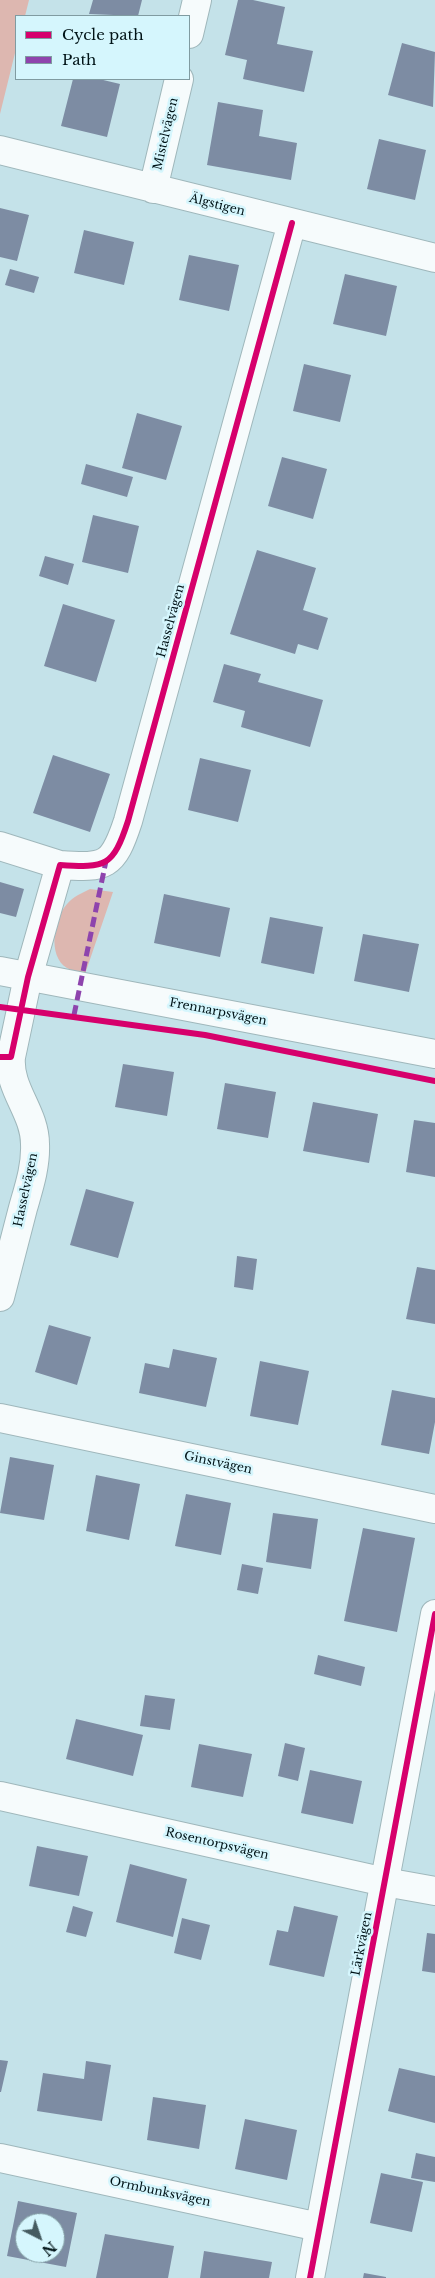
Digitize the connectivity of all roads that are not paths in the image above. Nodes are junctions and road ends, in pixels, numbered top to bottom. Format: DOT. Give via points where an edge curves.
graph roads {
  1 [pos="196,0"];
  2 [pos="190,29"];
  3 [pos="179,80"];
  4 [pos="0,150"];
  5 [pos="153,189"];
  6 [pos="292,223"];
  7 [pos="435,258"];
  8 [pos="0,846"];
  9 [pos="60,865"];
  10 [pos="0,971"];
  11 [pos="28,976"];
  12 [pos="435,1054"];
  13 [pos="5,1057"];
  14 [pos="0,1297"];
  15 [pos="0,1418"];
  16 [pos="435,1508"];
  17 [pos="435,1614"];
  18 [pos="0,1796"];
  19 [pos="385,1882"];
  20 [pos="435,1891"];
  21 [pos="0,2158"];
  22 [pos="319,2227"];
  23 [pos="310,2278"];
  1 -- 2 [label="street"];
  3 -- 5 [label="street, Mistelvägen"];
  4 -- 5 [label="street, Älgstigen"];
  5 -- 6 [label="street, Älgstigen"];
  6 -- 7 [label="street, Älgstigen"];
  6 -- 9 [label="street, Hasselvägen" via="119,848 106,861 93,867"];
  8 -- 9 [label="street, Hasselvägen"];
  9 -- 11 [label="street"];
  10 -- 11 [label="street, Frennarpsvägen"];
  11 -- 12 [label="street, Frennarpsvägen"];
  11 -- 13 [label="street, Hasselvägen"];
  13 -- 14 [label="street, Hasselvägen" via="18,1095 31,1117 36,1143 33,1170"];
  15 -- 16 [label="street, Ginstvägen"];
  17 -- 19 [label="street, Lärkvägen"];
  18 -- 19 [label="street, Rosentorpsvägen"];
  19 -- 20 [label="street, Rosentorpsvägen"];
  19 -- 22 [label="street, Lärkvägen"];
  21 -- 22 [label="street, Ormbunksvägen"];
  22 -- 23 [label="street, Lärkvägen"];
}
